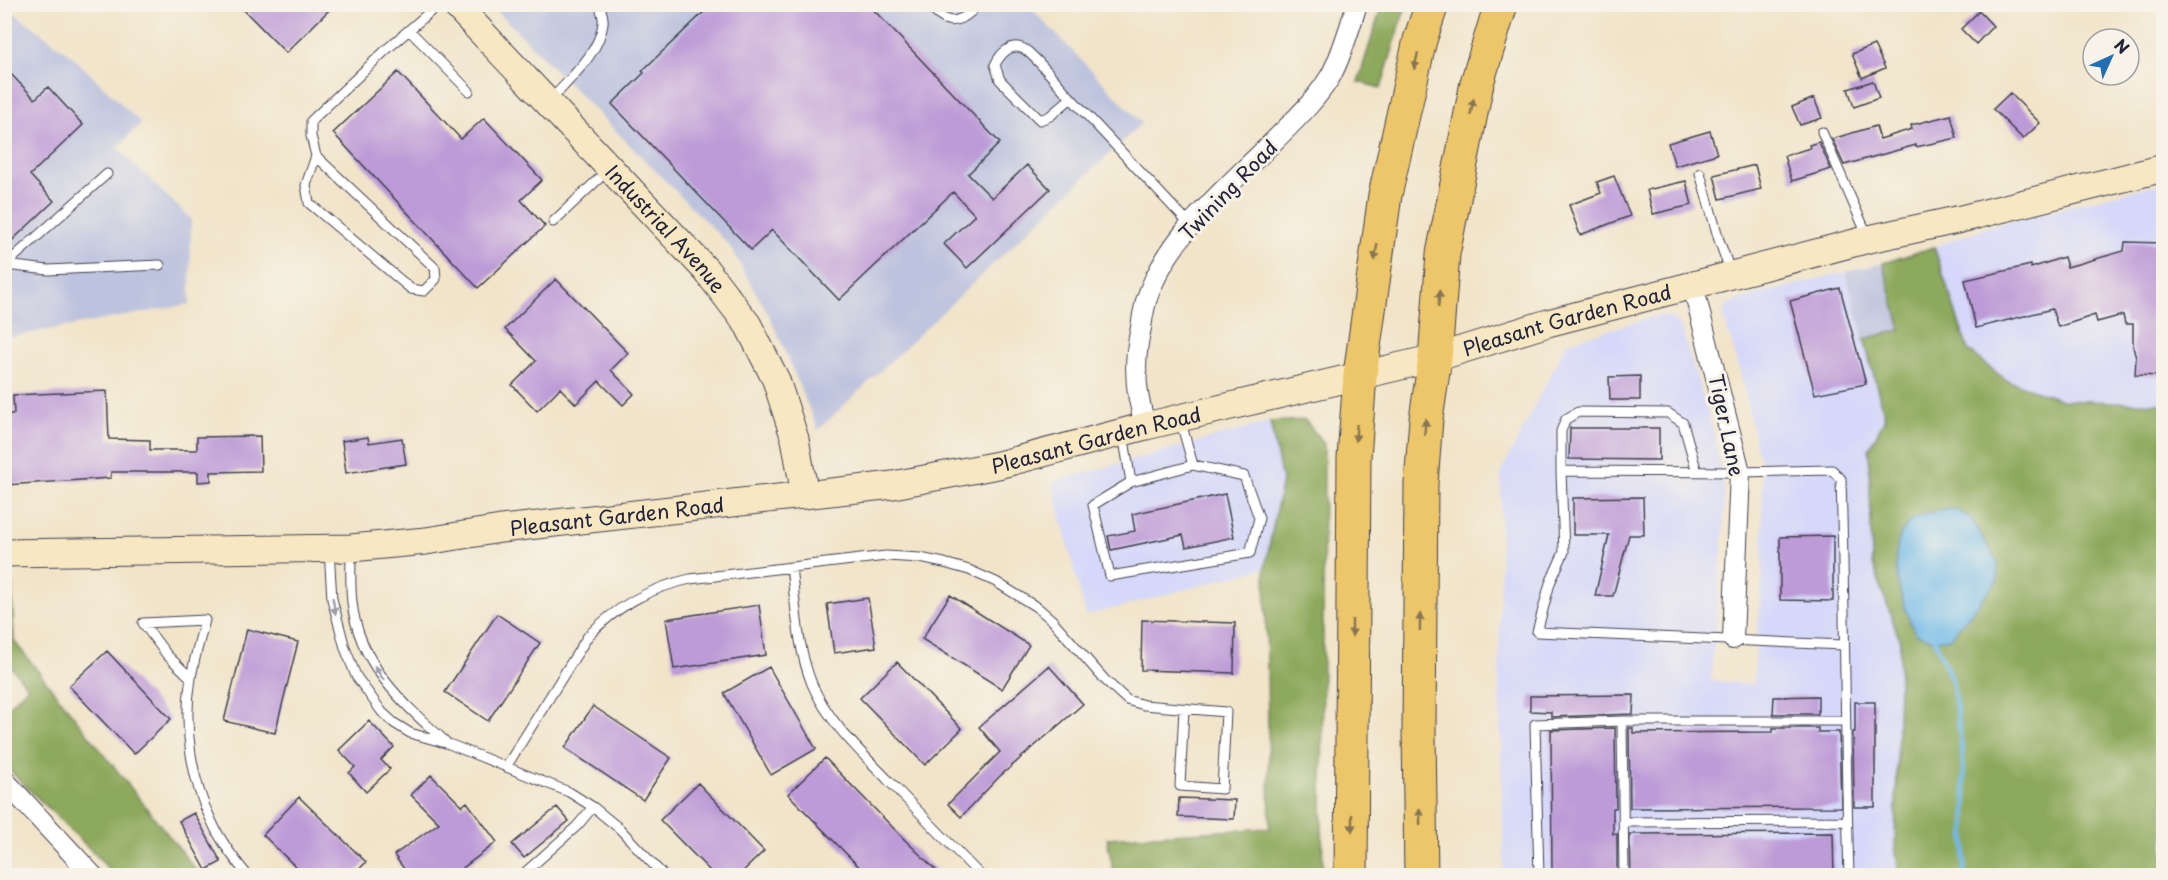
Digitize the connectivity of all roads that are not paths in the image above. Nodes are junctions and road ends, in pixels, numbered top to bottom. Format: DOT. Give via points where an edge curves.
graph roads {
  1 [pos="439,4"];
  2 [pos="455,4"];
  3 [pos="599,4"];
  4 [pos="927,4"];
  5 [pos="971,4"];
  6 [pos="1357,4"];
  7 [pos="1431,4"];
  8 [pos="1501,4"];
  9 [pos="409,30"];
  10 [pos="469,91"];
  11 [pos="1071,98"];
  12 [pos="548,103"];
  13 [pos="1822,132"];
  14 [pos="316,156"];
  15 [pos="610,168"];
  16 [pos="2163,168"];
  17 [pos="1700,173"];
  18 [pos="108,174"];
  19 [pos="553,222"];
  20 [pos="1191,226"];
  21 [pos="1869,239"];
  22 [pos="5,265"];
  23 [pos="160,265"];
  24 [pos="1731,276"];
  25 [pos="1694,286"];
  26 [pos="1435,358"];
  27 [pos="1360,375"];
  28 [pos="1180,418"];
  29 [pos="1134,429"];
  30 [pos="1193,465"];
  31 [pos="1561,471"];
  32 [pos="1697,472"];
  33 [pos="1740,472"];
  34 [pos="1131,482"];
  35 [pos="805,495"];
  36 [pos="340,548"];
  37 [pos="4,553"];
  38 [pos="791,567"];
  39 [pos="1733,639"];
  40 [pos="362,643"];
  41 [pos="1844,645"];
  42 [pos="345,648"];
  43 [pos="191,678"];
  44 [pos="396,696"];
  45 [pos="1184,709"];
  46 [pos="380,710"];
  47 [pos="1622,721"];
  48 [pos="1845,721"];
  49 [pos="449,744"];
  50 [pos="506,767"];
  51 [pos="4,780"];
  52 [pos="593,807"];
  53 [pos="1847,820"];
  54 [pos="1624,822"];
  55 [pos="93,876"];
  56 [pos="248,876"];
  57 [pos="521,876"];
  58 [pos="664,876"];
  59 [pos="981,876"];
  60 [pos="1351,876"];
  61 [pos="1421,876"];
  62 [pos="1539,876"];
  63 [pos="1624,876"];
  64 [pos="1849,876"];
  1 -- 9 [label="lane"];
  2 -- 12 [label="main road, Industrial Avenue"];
  3 -- 12 [label="lane" via="604,21 599,40"];
  4 -- 5 [label="lane" via="945,21 965,17 972,11"];
  6 -- 20 [label="street, Twining Road" via="1330,76 1298,117"];
  7 -- 27 [label="highway, one-way" via="1385,195"];
  26 -- 8 [label="highway, one-way" via="1443,254 1477,83"];
  9 -- 10 [label="lane"];
  9 -- 14 [label="lane" via="311,121"];
  11 -- 11 [label="lane" via="1025,50 1016,47 1000,54 995,65 1000,80 1040,120"];
  11 -- 20 [label="lane"];
  12 -- 15 [label="main road, Industrial Avenue"];
  13 -- 21 [label="lane"];
  14 -- 14 [label="lane" via="435,268 436,279 424,291 411,289 309,203 306,185"];
  15 -- 19 [label="lane"];
  15 -- 35 [label="main road, Industrial Avenue" via="706,270 748,325 776,380 795,439"];
  16 -- 21 [label="main road, Pleasant Garden Road"];
  17 -- 24 [label="lane"];
  18 -- 22 [label="lane"];
  20 -- 29 [label="street, Twining Road" via="1146,300 1137,346 1140,408"];
  21 -- 24 [label="main road, Pleasant Garden Road"];
  22 -- 23 [label="lane" via="48,270"];
  24 -- 25 [label="main road, Pleasant Garden Road"];
  25 -- 26 [label="main road, Pleasant Garden Road" via="1548,323"];
  25 -- 33 [label="street, Tiger Lane"];
  26 -- 27 [label="main road, Pleasant Garden Road"];
  61 -- 26 [label="highway, one-way" via="1421,484"];
  27 -- 28 [label="main road, Pleasant Garden Road"];
  27 -- 60 [label="highway, one-way" via="1354,458"];
  28 -- 29 [label="main road, Pleasant Garden Road"];
  28 -- 30 [label="lane"];
  29 -- 34 [label="lane"];
  29 -- 35 [label="main road, Pleasant Garden Road" via="998,465 893,485"];
  30 -- 34 [label="lane"];
  30 -- 34 [label="lane" via="1244,476 1259,518 1250,553 1110,576 1093,505"];
  31 -- 32 [label="lane"];
  31 -- 32 [label="lane" via="1561,431 1566,419 1578,412 1668,413 1683,423"];
  31 -- 39 [label="lane" via="1564,552 1550,583 1537,632"];
  32 -- 33 [label="lane"];
  33 -- 39 [label="street, Tiger Lane"];
  33 -- 41 [label="lane" via="1832,470 1841,479"];
  35 -- 36 [label="main road, Pleasant Garden Road"];
  36 -- 37 [label="main road, Pleasant Garden Road"];
  36 -- 40 [label="lane"];
  36 -- 42 [label="lane, one-way" via="332,599"];
  38 -- 45 [label="lane" via="886,556 920,558 969,570 1038,608 1126,700"];
  38 -- 50 [label="lane" via="670,583 617,610 595,628 578,651"];
  38 -- 59 [label="lane" via="799,637 812,684 824,707 849,739"];
  39 -- 41 [label="lane"];
  40 -- 42 [label="lane"];
  44 -- 40 [label="lane, one-way"];
  41 -- 48 [label="lane"];
  42 -- 46 [label="lane" via="356,676"];
  43 -- 43 [label="lane" via="205,620 143,623 167,655"];
  43 -- 56 [label="lane" via="189,731 201,796 211,822"];
  44 -- 46 [label="lane"];
  44 -- 49 [label="lane"];
  45 -- 45 [label="lane" via="1226,712 1222,789 1180,786"];
  46 -- 49 [label="lane" via="410,733"];
  47 -- 48 [label="lane"];
  47 -- 54 [label="lane"];
  47 -- 62 [label="lane" via="1535,724"];
  48 -- 53 [label="lane"];
  49 -- 50 [label="lane"];
  50 -- 52 [label="lane" via="569,792"];
  51 -- 55 [label="street"];
  52 -- 57 [label="lane"];
  52 -- 58 [label="lane" via="620,829"];
  53 -- 54 [label="lane"];
  53 -- 64 [label="lane"];
  54 -- 63 [label="lane"];
}
